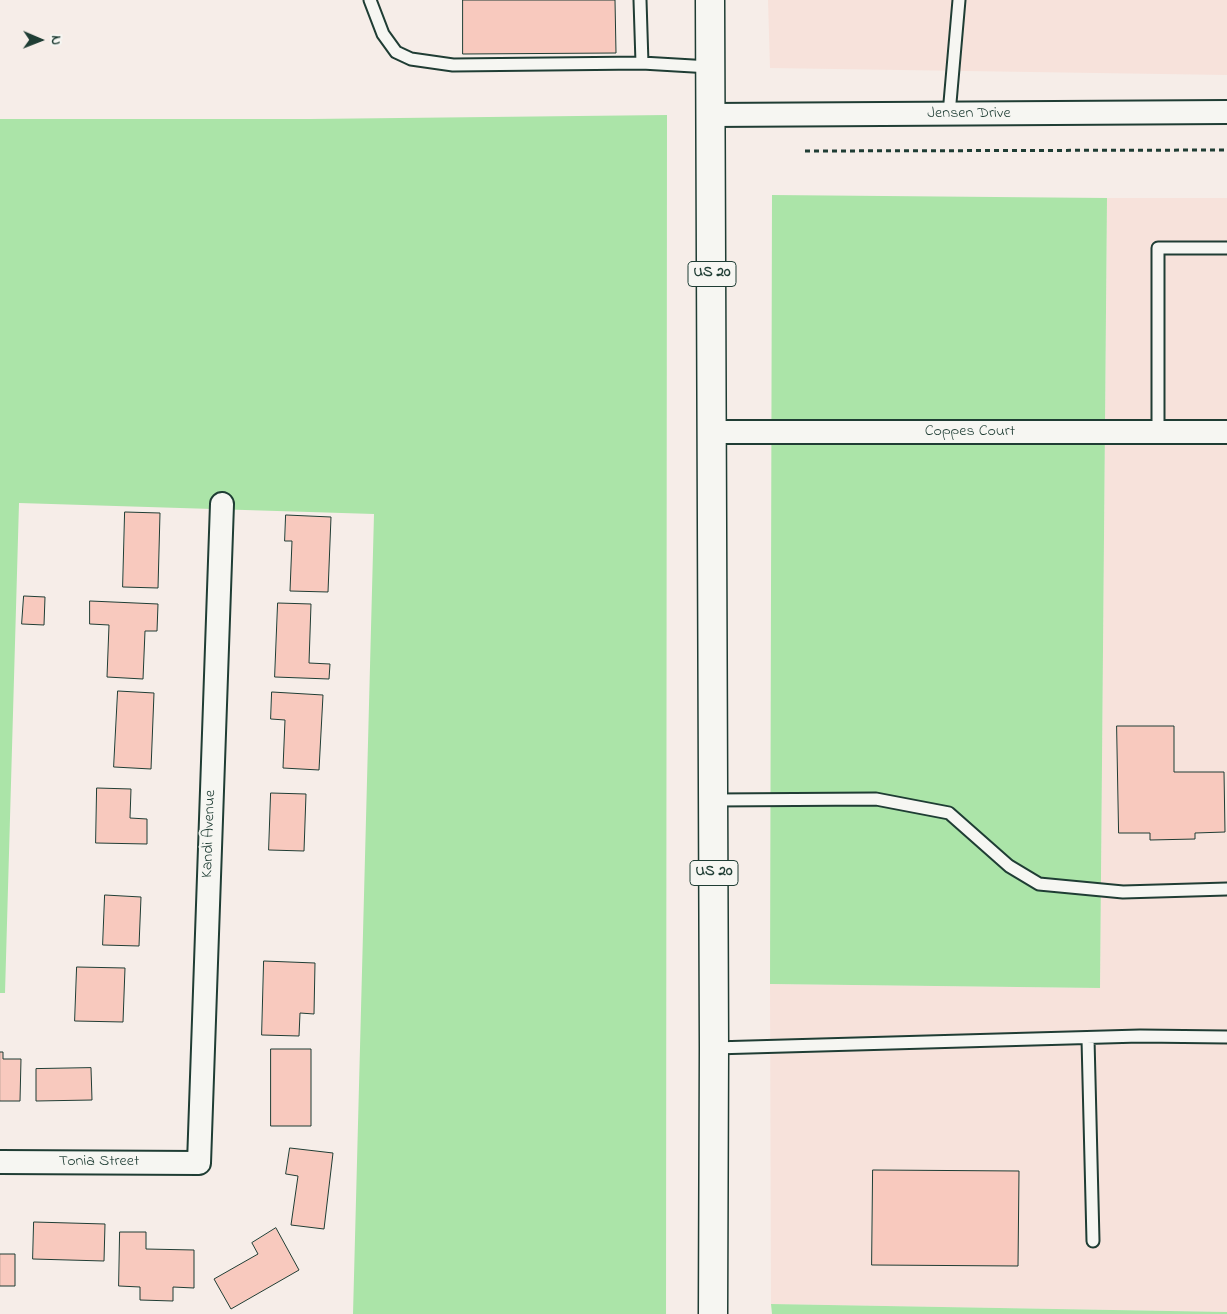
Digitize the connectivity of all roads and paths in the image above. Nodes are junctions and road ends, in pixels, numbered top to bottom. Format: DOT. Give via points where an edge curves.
graph roads {
  1 [pos="370,0"];
  2 [pos="640,0"];
  3 [pos="710,0"];
  4 [pos="959,0"];
  5 [pos="642,63"];
  6 [pos="710,67"];
  7 [pos="1227,112"];
  8 [pos="949,114"];
  9 [pos="710,115"];
  10 [pos="1227,150"];
  11 [pos="805,151"];
  12 [pos="1227,248"];
  13 [pos="713,432"];
  14 [pos="1158,432"];
  15 [pos="1227,432"];
  16 [pos="222,504"];
  17 [pos="714,800"];
  18 [pos="1227,889"];
  19 [pos="1227,1037"];
  20 [pos="1088,1039"];
  21 [pos="714,1048"];
  22 [pos="0,1162"];
  23 [pos="199,1163"];
  24 [pos="1093,1242"];
  25 [pos="713,1314"];
  1 -- 5 [label="lane" via="383,34 396,52 411,59 453,65"];
  2 -- 5 [label="lane"];
  3 -- 6 [label="main road, US 20"];
  4 -- 8 [label="lane"];
  5 -- 6 [label="lane"];
  6 -- 9 [label="main road, US 20"];
  7 -- 8 [label="street, Jensen Drive"];
  8 -- 9 [label="street, Jensen Drive"];
  9 -- 13 [label="main road, US 20"];
  10 -- 11 [label="path"];
  12 -- 14 [label="lane" via="1158,248"];
  13 -- 14 [label="street, Coppes Court"];
  13 -- 17 [label="main road, US 20"];
  14 -- 15 [label="street, Coppes Court"];
  16 -- 23 [label="street, Kandi Avenue"];
  17 -- 18 [label="lane" via="876,799 949,813 1008,866 1039,884 1123,892"];
  17 -- 21 [label="main road, US 20"];
  19 -- 20 [label="lane"];
  20 -- 21 [label="lane"];
  20 -- 24 [label="lane"];
  21 -- 25 [label="main road, US 20"];
  22 -- 23 [label="street, Tonia Street"];
}
